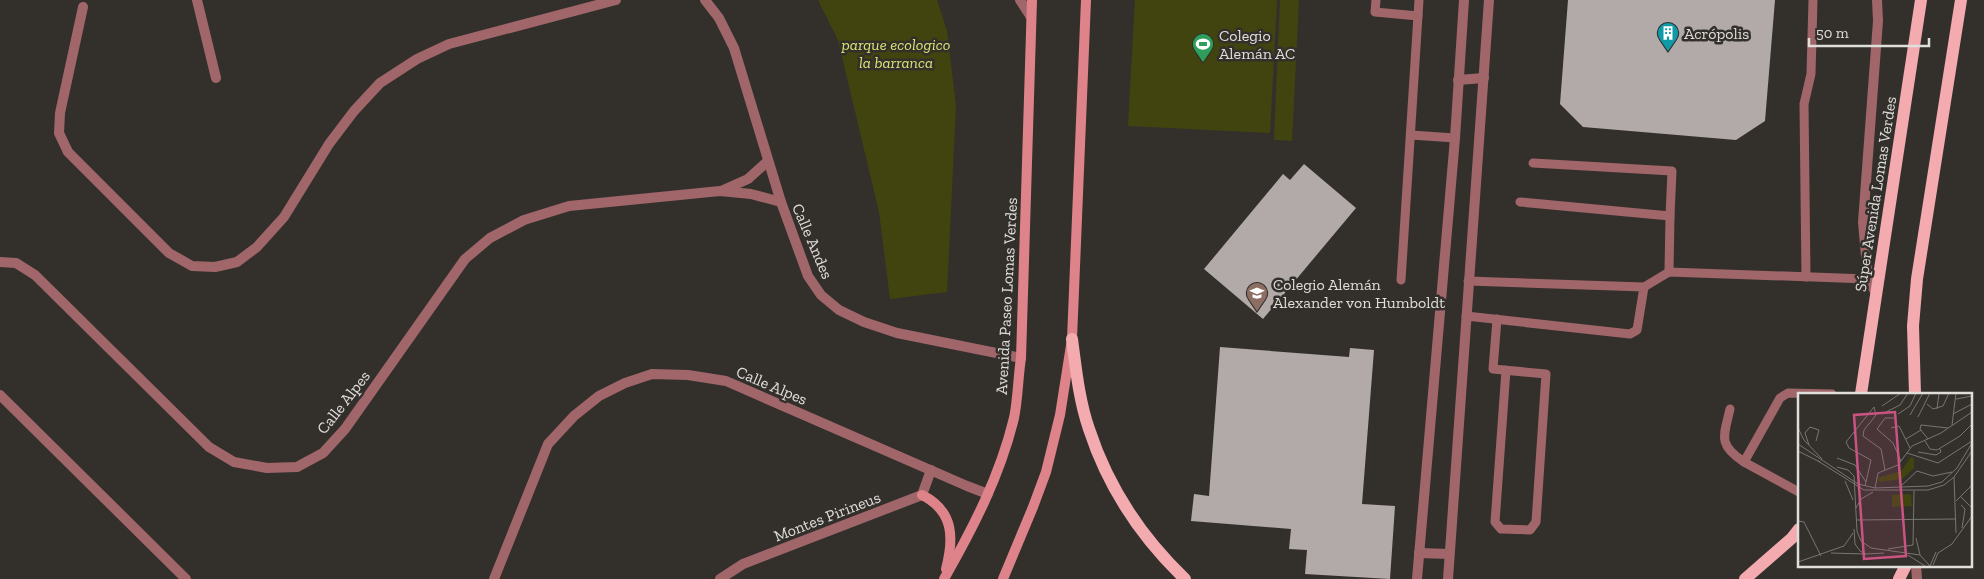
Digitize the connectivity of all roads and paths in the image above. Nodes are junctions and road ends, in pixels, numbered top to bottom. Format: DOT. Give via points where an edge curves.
graph roads {
  1 [pos="197,0"];
  2 [pos="616,0"];
  3 [pos="705,0"];
  4 [pos="1020,0"];
  5 [pos="1032,0"];
  6 [pos="1086,0"];
  7 [pos="1376,0"];
  8 [pos="1419,0"];
  9 [pos="1464,0"];
  10 [pos="1490,0"];
  11 [pos="1814,0"];
  12 [pos="1877,0"];
  13 [pos="1921,0"];
  14 [pos="1961,0"];
  15 [pos="83,7"];
  16 [pos="1418,16"];
  17 [pos="1031,17"];
  18 [pos="216,78"];
  19 [pos="1484,78"];
  20 [pos="1458,80"];
  21 [pos="1411,135"];
  22 [pos="1455,138"];
  23 [pos="768,161"];
  24 [pos="1533,163"];
  25 [pos="720,191"];
  26 [pos="781,202"];
  27 [pos="1520,202"];
  28 [pos="1670,216"];
  29 [pos="0,262"];
  30 [pos="1669,272"];
  31 [pos="1806,277"];
  32 [pos="1868,279"];
  33 [pos="1401,280"];
  34 [pos="1468,280"];
  35 [pos="1644,287"];
  36 [pos="1876,294"];
  37 [pos="1466,316"];
  38 [pos="1498,319"];
  39 [pos="1072,339"];
  40 [pos="1021,358"];
  41 [pos="1506,370"];
  42 [pos="1798,393"];
  43 [pos="1861,393"];
  44 [pos="1916,393"];
  45 [pos="0,395"];
  46 [pos="1730,409"];
  47 [pos="1744,462"];
  48 [pos="932,470"];
  49 [pos="1798,491"];
  50 [pos="988,494"];
  51 [pos="922,495"];
  52 [pos="1798,530"];
  53 [pos="1419,553"];
  54 [pos="1449,554"];
  55 [pos="1906,566"];
  56 [pos="1916,566"];
  57 [pos="186,579"];
  58 [pos="494,579"];
  59 [pos="720,579"];
  60 [pos="943,579"];
  61 [pos="1003,579"];
  62 [pos="1185,579"];
  63 [pos="1417,579"];
  64 [pos="1448,579"];
  65 [pos="1745,579"];
  66 [pos="1899,579"];
  67 [pos="1917,579"];
  1 -- 18 [label="street"];
  2 -- 15 [label="street" via="448,44 380,83 329,144 284,217 268,235 237,262 215,267 192,266 169,253 68,152 59,133 60,112"];
  3 -- 23 [label="street, Calle Andes" via="719,18 734,48"];
  4 -- 17 [label="street"];
  5 -- 17 [label="main road, Avenida Paseo Lomas Verdes"];
  6 -- 39 [label="main road"];
  7 -- 16 [label="lane" via="1375,12"];
  8 -- 16 [label="lane"];
  9 -- 20 [label="street"];
  10 -- 19 [label="street"];
  11 -- 31 [label="lane" via="1811,74 1804,104"];
  12 -- 32 [label="street" via="1862,222"];
  13 -- 36 [label="main road, Súper Avenida Lomas Verdes"];
  14 -- 44 [label="main road" via="1917,279 1914,326"];
  16 -- 21 [label="lane"];
  17 -- 40 [label="main road, Avenida Paseo Lomas Verdes"];
  19 -- 20 [label="street"];
  19 -- 34 [label="street"];
  20 -- 22 [label="street"];
  21 -- 22 [label="lane"];
  21 -- 33 [label="lane"];
  22 -- 53 [label="street"];
  23 -- 25 [label="street, Calle Alpes" via="748,179"];
  23 -- 26 [label="street, Calle Andes"];
  24 -- 28 [label="lane" via="1672,171"];
  25 -- 26 [label="street, Calle Alpes" via="751,194"];
  25 -- 29 [label="street, Calle Alpes" via="569,206 524,220 490,238 465,259 345,429 323,453 297,467 267,468 234,462 209,447 35,274 16,263"];
  26 -- 40 [label="street, Calle Andes" via="808,276 821,295 839,310 897,333"];
  27 -- 28 [label="lane"];
  28 -- 30 [label="lane"];
  30 -- 31 [label="lane"];
  30 -- 35 [label="lane"];
  31 -- 32 [label="lane"];
  32 -- 36 [label="street"];
  34 -- 35 [label="lane"];
  34 -- 37 [label="street"];
  35 -- 38 [label="lane" via="1638,330 1630,334"];
  36 -- 43 [label="main road, Súper Avenida Lomas Verdes"];
  37 -- 38 [label="lane"];
  37 -- 54 [label="street"];
  38 -- 41 [label="lane" via="1493,369"];
  39 -- 61 [label="main road" via="1060,415 1046,472"];
  39 -- 62 [label="main road" via="1088,428 1104,468 1133,518 1162,557"];
  40 -- 50 [label="main road, Avenida Paseo Lomas Verdes" via="1014,416 1004,454"];
  41 -- 41 [label="lane" via="1546,374 1536,522 1530,530 1501,529 1495,522"];
  42 -- 47 [label="lane" via="1788,393 1780,398"];
  45 -- 57 [label="street"];
  46 -- 47 [label="lane" via="1725,445 1730,453"];
  47 -- 49 [label="lane"];
  48 -- 50 [label="street, Calle Alpes"];
  48 -- 51 [label="street"];
  48 -- 58 [label="street, Calle Alpes" via="726,381 652,374 625,382 599,396 574,416 548,444"];
  50 -- 60 [label="main road, Avenida Paseo Lomas Verdes"];
  51 -- 59 [label="street, Montes Pirineus" via="743,564"];
  51 -- 60 [label="main road" via="933,500 944,512 950,533 950,552"];
  52 -- 65 [label="main road"];
  53 -- 54 [label="street"];
  53 -- 63 [label="street"];
  54 -- 64 [label="street"];
  55 -- 66 [label="main road"];
  56 -- 67 [label="street"];
}
